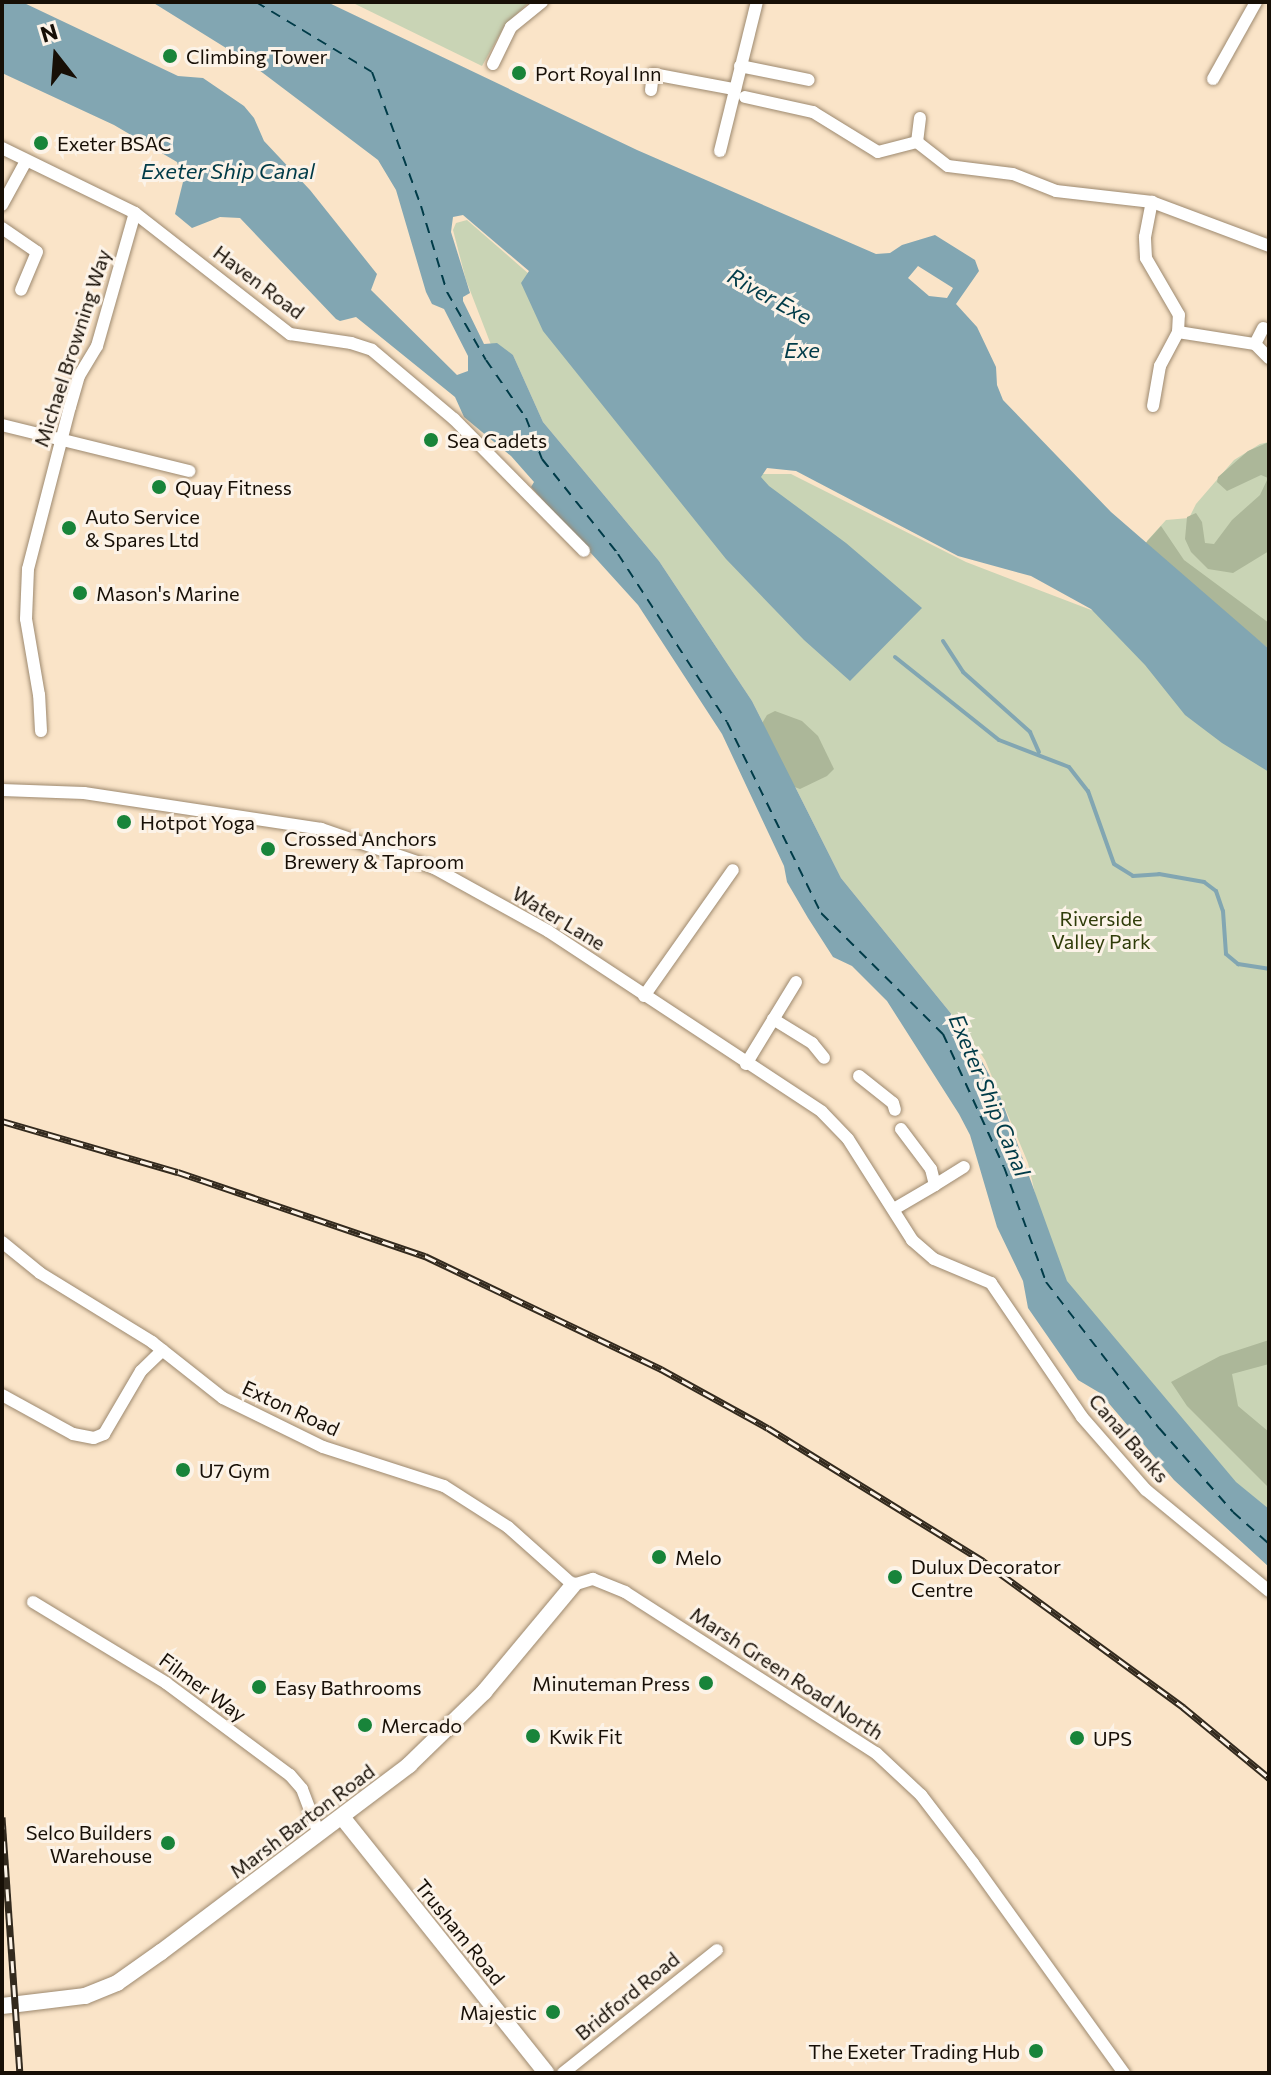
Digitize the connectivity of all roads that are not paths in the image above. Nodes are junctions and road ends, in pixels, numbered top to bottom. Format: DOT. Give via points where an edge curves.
graph roads {
  1 [pos="542,2"];
  2 [pos="757,2"];
  3 [pos="1256,2"];
  4 [pos="493,64"];
  5 [pos="740,66"];
  6 [pos="1213,79"];
  7 [pos="809,80"];
  8 [pos="733,89"];
  9 [pos="651,90"];
  10 [pos="745,97"];
  11 [pos="920,118"];
  12 [pos="917,142"];
  13 [pos="2,148"];
  14 [pos="720,151"];
  15 [pos="26,161"];
  16 [pos="1152,202"];
  17 [pos="2,205"];
  18 [pos="135,213"];
  19 [pos="2,228"];
  20 [pos="1269,246"];
  21 [pos="21,290"];
  22 [pos="1263,328"];
  23 [pos="1178,332"];
  24 [pos="1255,344"];
  25 [pos="1269,358"];
  26 [pos="1153,406"];
  27 [pos="2,425"];
  28 [pos="63,438"];
  29 [pos="189,471"];
  30 [pos="584,551"];
  31 [pos="41,731"];
  32 [pos="2,790"];
  33 [pos="733,870"];
  34 [pos="796,982"];
  35 [pos="644,996"];
  36 [pos="773,1019"];
  37 [pos="824,1058"];
  38 [pos="746,1064"];
  39 [pos="859,1076"];
  40 [pos="895,1110"];
  41 [pos="901,1129"];
  42 [pos="964,1167"];
  43 [pos="935,1185"];
  44 [pos="894,1209"];
  45 [pos="2,1242"];
  46 [pos="991,1283"];
  47 [pos="163,1350"];
  48 [pos="2,1395"];
  49 [pos="573,1585"];
  50 [pos="1269,1591"];
  51 [pos="33,1602"];
  52 [pos="342,1817"];
  53 [pos="319,1834"];
  54 [pos="717,1950"];
  55 [pos="2,2006"];
  56 [pos="546,2073"];
  57 [pos="563,2073"];
  58 [pos="1124,2073"];
  1 -- 4 [label="street" via="511,27"];
  2 -- 5 [label="street"];
  3 -- 6 [label="street"];
  5 -- 7 [label="street"];
  5 -- 8 [label="street"];
  8 -- 9 [label="street" via="653,74"];
  8 -- 14 [label="street"];
  10 -- 12 [label="street" via="813,112 878,152"];
  11 -- 12 [label="street"];
  12 -- 16 [label="street" via="948,166 965,171 1007,173 1056,191"];
  13 -- 15 [label="street, Haven Road"];
  15 -- 17 [label="street"];
  15 -- 18 [label="street, Haven Road"];
  16 -- 20 [label="street"];
  16 -- 23 [label="street" via="1146,258 1175,305"];
  18 -- 28 [label="street, Michael Browning Way" via="97,346 79,376"];
  18 -- 30 [label="street, Haven Road" via="290,334 372,350 454,419"];
  19 -- 21 [label="street" via="37,252"];
  22 -- 24 [label="street"];
  23 -- 24 [label="street"];
  23 -- 26 [label="street" via="1160,366"];
  24 -- 25 [label="street"];
  27 -- 28 [label="street"];
  28 -- 29 [label="street"];
  28 -- 31 [label="street, Michael Browning Way" via="26,586"];
  32 -- 35 [label="street, Water Lane" via="84,793 321,829 434,868 548,931"];
  33 -- 35 [label="street"];
  34 -- 36 [label="street"];
  35 -- 38 [label="street, Water Lane"];
  36 -- 37 [label="street" via="812,1043"];
  36 -- 38 [label="street"];
  38 -- 44 [label="street, Water Lane" via="822,1112 848,1139"];
  39 -- 40 [label="street"];
  41 -- 43 [label="street" via="931,1169"];
  42 -- 43 [label="street"];
  43 -- 44 [label="street"];
  44 -- 46 [label="street, Water Lane" via="912,1240 934,1259"];
  45 -- 47 [label="street, Exton Road" via="40,1273"];
  46 -- 50 [label="street, Canal Banks" via="1082,1417 1146,1490"];
  47 -- 48 [label="street" via="141,1371 104,1434 94,1438 73,1434"];
  47 -- 49 [label="street, Exton Road" via="223,1398 264,1420 359,1461 444,1486 508,1527"];
  49 -- 52 [label="street, Marsh Barton Road" via="484,1692 409,1765"];
  49 -- 58 [label="street, Marsh Green Road North" via="593,1579 625,1592 876,1753 929,1806"];
  51 -- 53 [label="street, Filmer Way" via="166,1683 290,1775 302,1789"];
  52 -- 53 [label="street, Marsh Barton Road"];
  52 -- 56 [label="street, Trusham Road"];
  53 -- 55 [label="street, Marsh Barton Road" via="117,1983 85,1996"];
  54 -- 57 [label="street, Bridford Road"];
}
